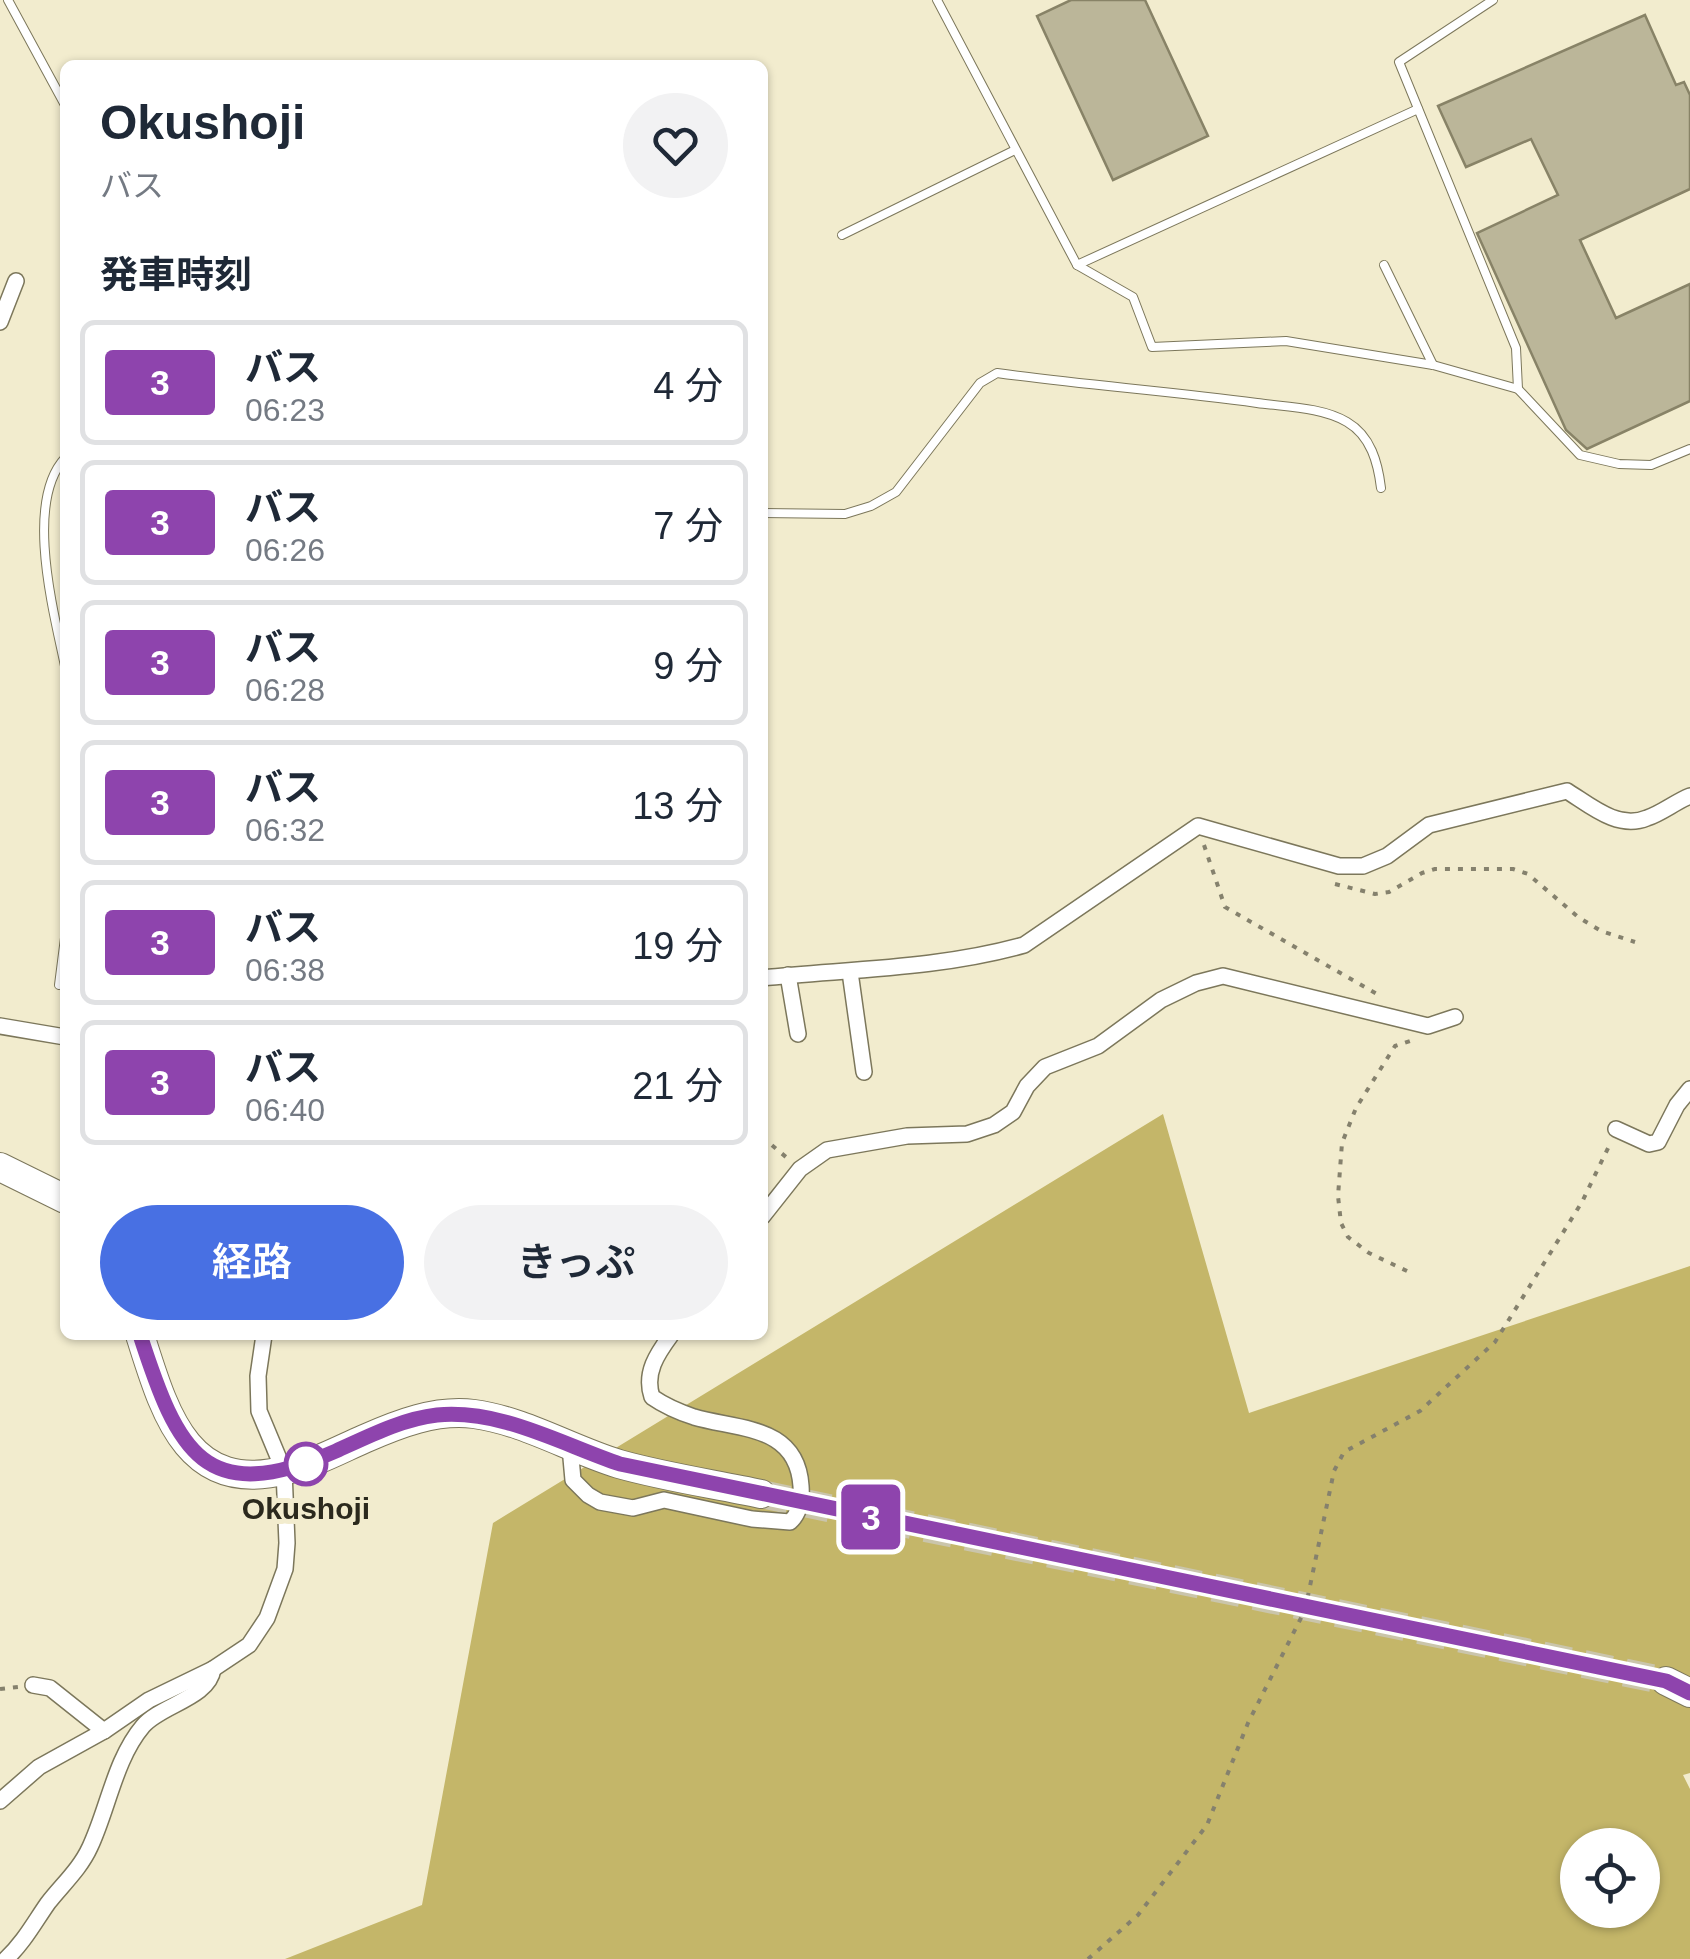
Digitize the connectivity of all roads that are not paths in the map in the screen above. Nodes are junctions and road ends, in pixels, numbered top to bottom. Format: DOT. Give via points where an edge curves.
graph roads {
  1 [pos="8,0"];
  2 [pos="937,0"];
  3 [pos="1492,0"];
  4 [pos="60,96"];
  5 [pos="1418,109"];
  6 [pos="1015,150"];
  7 [pos="842,234"];
  8 [pos="1077,265"];
  9 [pos="1384,265"];
  10 [pos="16,282"];
  11 [pos="0,322"];
  12 [pos="1433,365"];
  13 [pos="1518,389"];
  14 [pos="1690,449"];
  15 [pos="60,464"];
  16 [pos="1381,488"];
  17 [pos="768,513"];
  18 [pos="60,640"];
  19 [pos="1690,796"];
  20 [pos="850,972"];
  21 [pos="788,975"];
  22 [pos="768,977"];
  23 [pos="60,982"];
  24 [pos="59,985"];
  25 [pos="1448,1019"];
  26 [pos="0,1026"];
  27 [pos="798,1034"];
  28 [pos="60,1036"];
  29 [pos="864,1072"];
  30 [pos="1690,1088"];
  31 [pos="1616,1129"];
  32 [pos="0,1167"];
  33 [pos="60,1197"];
  34 [pos="768,1209"];
  35 [pos="142,1340"];
  36 [pos="263,1340"];
  37 [pos="669,1340"];
  38 [pos="570,1447"];
  39 [pos="284,1471"];
  40 [pos="761,1494"];
  41 [pos="213,1669"];
  42 [pos="33,1685"];
  43 [pos="104,1730"];
  44 [pos="0,1801"];
  45 [pos="6,1959"];
  1 -- 4 [label="lane"];
  2 -- 6 [label="lane"];
  3 -- 5 [label="lane" via="1399,62"];
  5 -- 8 [label="lane"];
  5 -- 13 [label="lane" via="1516,348"];
  6 -- 7 [label="lane"];
  6 -- 8 [label="lane"];
  8 -- 12 [label="lane" via="1134,296 1152,347 1286,341"];
  9 -- 12 [label="lane"];
  10 -- 11 [label="street"];
  12 -- 13 [label="lane"];
  13 -- 14 [label="lane" via="1580,456 1651,466"];
  15 -- 18 [label="lane" via="45,501 48,579"];
  16 -- 17 [label="lane" via="1368,441 1348,422 1316,412 997,372 980,383 896,492 845,514"];
  19 -- 20 [label="street" via="1628,822 1567,792 1429,825 1363,866 1339,866 1198,826 1024,945"];
  20 -- 21 [label="street"];
  20 -- 29 [label="street"];
  21 -- 22 [label="street"];
  21 -- 27 [label="street"];
  23 -- 24 [label="lane"];
  25 -- 34 [label="street" via="1428,1026 1222,976 1196,983 1098,1046 1045,1067 1014,1112 994,1125 827,1150 800,1168"];
  26 -- 28 [label="street"];
  30 -- 31 [label="street" via="1658,1142"];
  32 -- 33 [label="highway"];
  35 -- 39 [label="highway" via="175,1428 203,1461 244,1474"];
  36 -- 39 [label="street" via="260,1411"];
  37 -- 38 [label="street" via="652,1366 652,1397 694,1417 763,1432 784,1445 798,1464 798,1514 790,1522 664,1500 633,1508 600,1502 573,1480"];
  38 -- 39 [label="highway" via="472,1414 434,1416 397,1424"];
  38 -- 40 [label="highway"];
  39 -- 41 [label="street" via="285,1569 249,1645"];
  41 -- 43 [label="street"];
  41 -- 45 [label="street" via="202,1688 144,1724 79,1867"];
  42 -- 43 [label="street" via="50,1688"];
  43 -- 44 [label="street" via="39,1766"];
}
